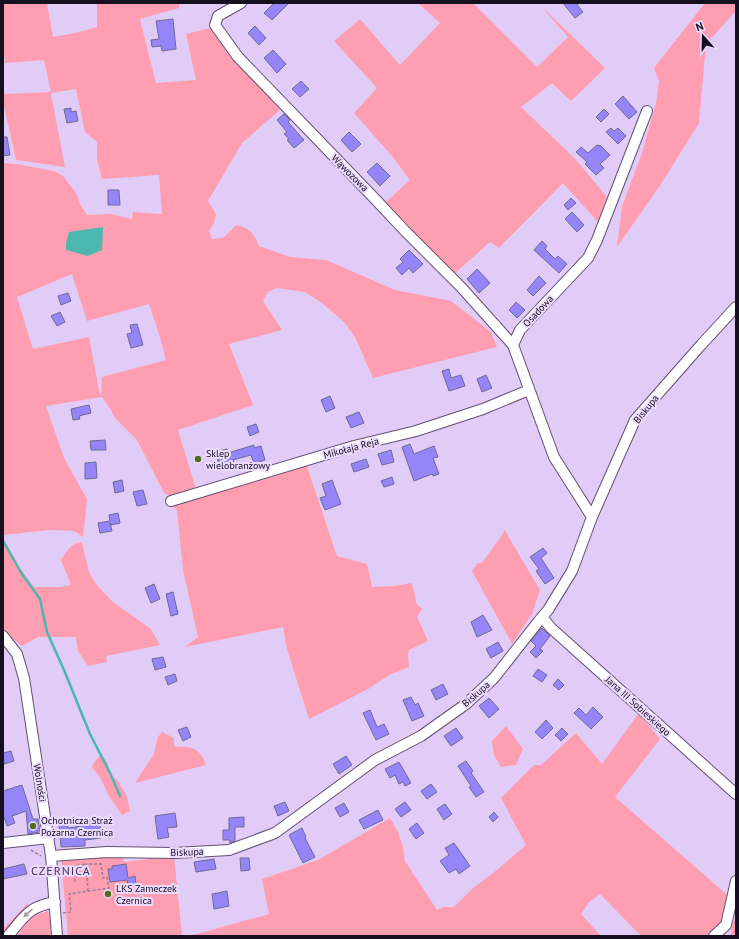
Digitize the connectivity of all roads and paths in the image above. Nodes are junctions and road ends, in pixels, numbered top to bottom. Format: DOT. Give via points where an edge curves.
graph roads {
  1 [pos="241,3"];
  2 [pos="647,110"];
  3 [pos="736,307"];
  4 [pos="513,345"];
  5 [pos="529,390"];
  6 [pos="171,501"];
  7 [pos="592,517"];
  8 [pos="542,617"];
  9 [pos="3,636"];
  10 [pos="736,794"];
  11 [pos="49,838"];
  12 [pos="30,840"];
  13 [pos="3,843"];
  14 [pos="52,859"];
  15 [pos="86,864"];
  16 [pos="736,881"];
  17 [pos="74,882"];
  18 [pos="88,891"];
  19 [pos="55,902"];
  20 [pos="61,914"];
  21 [pos="8,936"];
  22 [pos="57,936"];
  23 [pos="714,936"];
  1 -- 4 [label="street, Wąwozowa" via="218,16 215,25 238,57 461,287"];
  2 -- 4 [label="street, Osadowa" via="588,258 520,330"];
  3 -- 7 [label="street, Biskupa" via="635,420"];
  4 -- 5 [label="street"];
  5 -- 6 [label="street, Mikołaja Reja" via="483,409 416,431 354,446"];
  5 -- 7 [label="street" via="554,457"];
  7 -- 8 [label="street, Biskupa" via="572,571"];
  8 -- 10 [label="street, Jana III Sobieskiego" via="551,628"];
  8 -- 14 [label="street, Biskupa" via="494,678 466,704 421,736 375,760 275,833 230,850 175,853 107,852"];
  9 -- 11 [label="street, Wolności" via="17,654 24,678"];
  11 -- 12 [label="street"];
  11 -- 14 [label="street, Wolności"];
  12 -- 13 [label="street"];
  12 -- 14 [label="path" via="31,850"];
  14 -- 19 [label="street, Wolności"];
  15 -- 17 [label="path" via="73,866"];
  15 -- 18 [label="path"];
  15 -- 18 [label="path" via="101,864 103,878 107,877 109,888"];
  16 -- 23 [label="street" via="726,925"];
  18 -- 20 [label="path" via="69,894 71,912"];
  19 -- 21 [label="street, one-way" via="27,912"];
  19 -- 22 [label="street, Wolności"];
}
